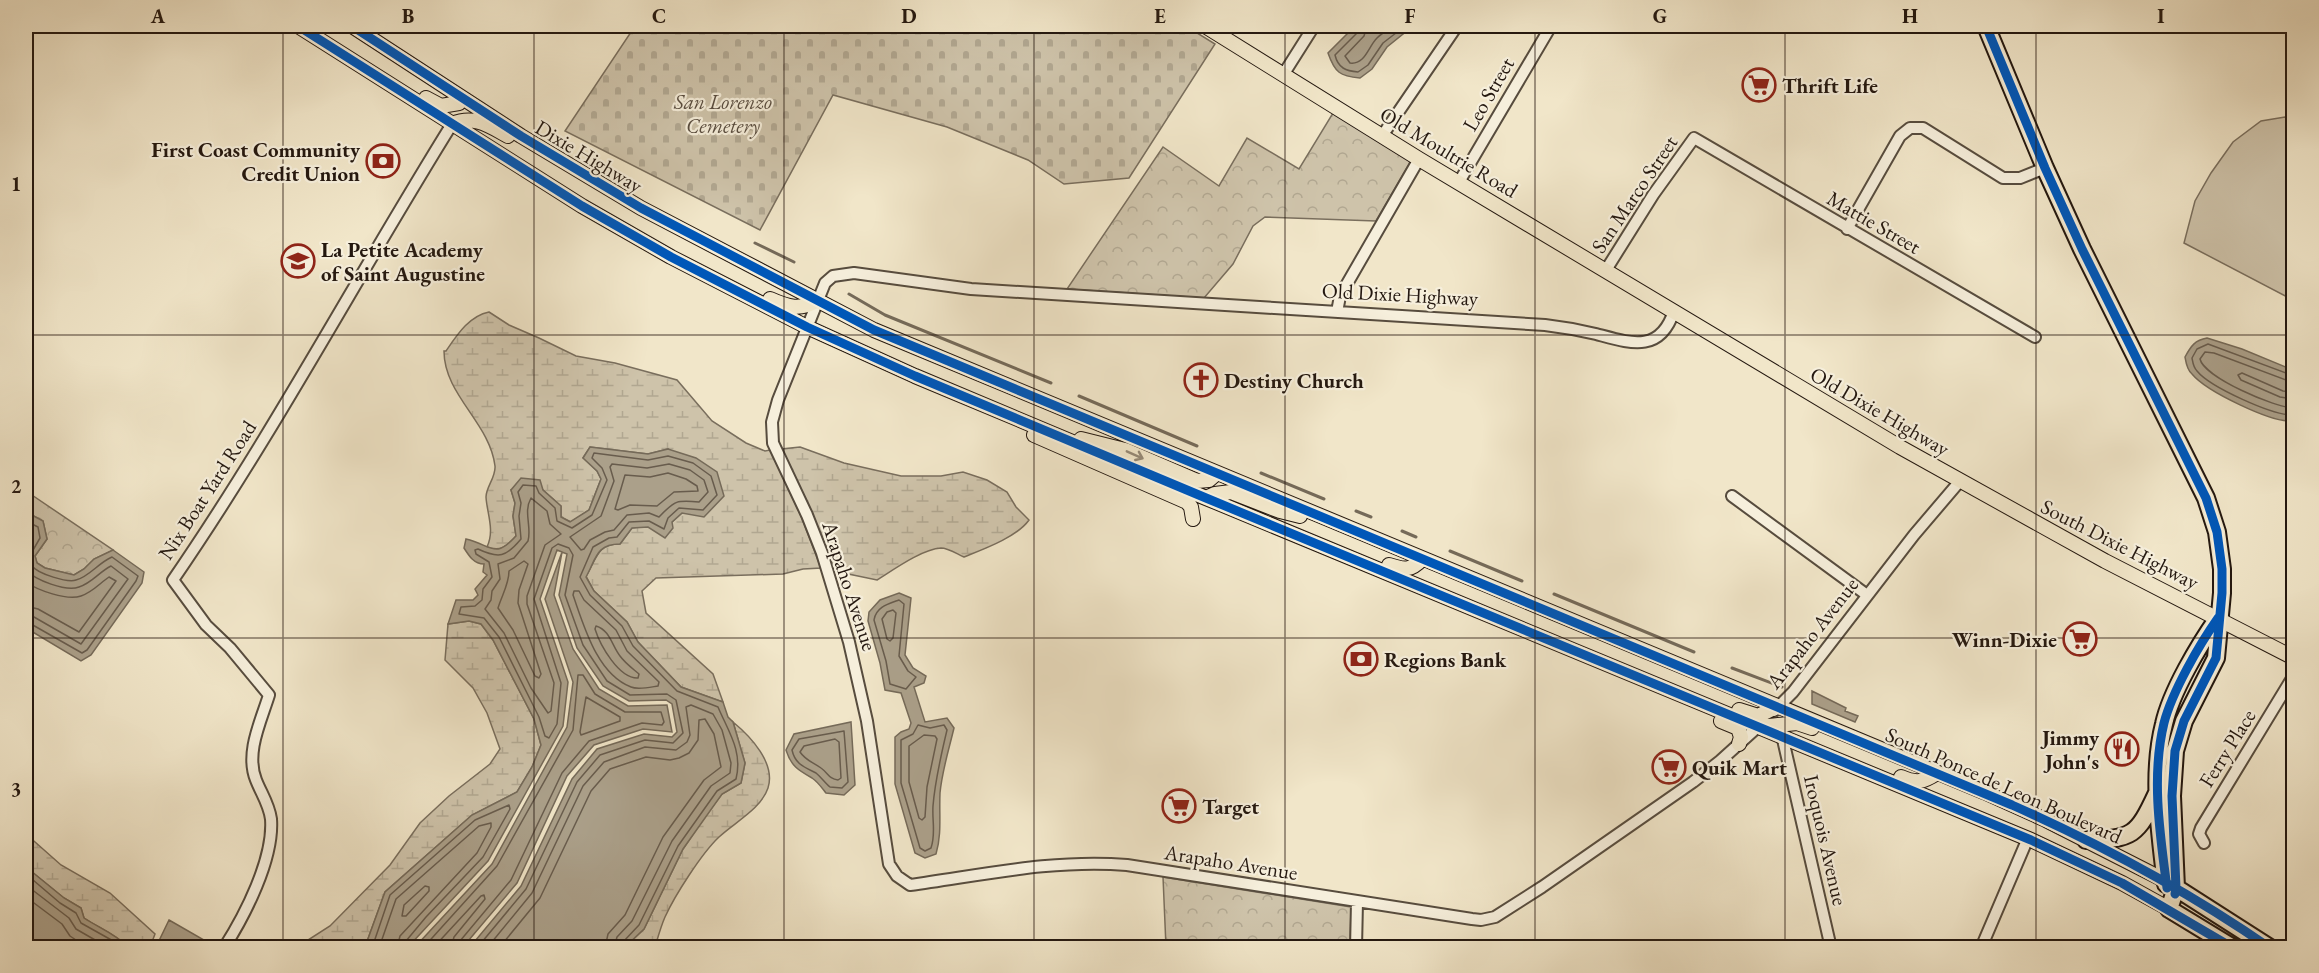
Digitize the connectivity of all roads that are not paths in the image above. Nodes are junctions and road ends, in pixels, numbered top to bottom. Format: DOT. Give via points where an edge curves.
graph roads {
  1 [pos="298,26"];
  2 [pos="313,26"];
  3 [pos="352,26"];
  4 [pos="1205,26"];
  5 [pos="1314,26"];
  6 [pos="1457,26"];
  7 [pos="1551,26"];
  8 [pos="1986,26"];
  9 [pos="1283,75"];
  10 [pos="442,84"];
  11 [pos="459,103"];
  12 [pos="452,124"];
  13 [pos="1382,136"];
  14 [pos="1694,138"];
  15 [pos="1419,159"];
  16 [pos="511,162"];
  17 [pos="2045,168"];
  18 [pos="1459,182"];
  19 [pos="610,190"];
  20 [pos="1847,229"];
  21 [pos="1606,270"];
  22 [pos="818,300"];
  23 [pos="1674,311"];
  24 [pos="1337,312"];
  25 [pos="807,327"];
  26 [pos="2034,338"];
  27 [pos="1011,416"];
  28 [pos="1058,436"];
  29 [pos="1216,474"];
  30 [pos="1960,482"];
  31 [pos="1732,496"];
  32 [pos="1206,498"];
  33 [pos="1193,519"];
  34 [pos="1285,530"];
  35 [pos="1378,541"];
  36 [pos="1422,559"];
  37 [pos="1867,595"];
  38 [pos="2218,618"];
  39 [pos="1524,630"];
  40 [pos="1581,653"];
  41 [pos="2294,658"];
  42 [pos="2294,675"];
  43 [pos="1778,706"];
  44 [pos="1758,727"];
  45 [pos="1781,730"];
  46 [pos="1739,744"];
  47 [pos="1825,754"];
  48 [pos="1920,766"];
  49 [pos="1937,773"];
  50 [pos="2158,792"];
  51 [pos="1925,796"];
  52 [pos="2028,838"];
  53 [pos="2086,840"];
  54 [pos="2204,843"];
  55 [pos="2171,885"];
  56 [pos="1357,902"];
  57 [pos="2169,909"];
  58 [pos="224,948"];
  59 [pos="1356,948"];
  60 [pos="1831,948"];
  61 [pos="1981,948"];
  62 [pos="2233,948"];
  63 [pos="2270,948"];
  1 -- 12 [label="main road"];
  2 -- 11 [label="main road" via="441,106"];
  3 -- 10 [label="main road, Dixie Highway"];
  4 -- 9 [label="main road, Old Moultrie Road"];
  5 -- 9 [label="street"];
  6 -- 13 [label="street"];
  7 -- 18 [label="street, Leo Street"];
  8 -- 17 [label="highway"];
  9 -- 13 [label="main road, Old Moultrie Road"];
  10 -- 11 [label="main road"];
  10 -- 19 [label="main road, Dixie Highway"];
  11 -- 12 [label="main road"];
  12 -- 16 [label="main road"];
  12 -- 19 [label="main road" via="469,119 484,123 576,177"];
  12 -- 58 [label="street, Nix Boat Yard Road" via="237,484 173,579 206,626 269,695 251,761 271,818 270,843 243,918"];
  13 -- 15 [label="main road, Old Moultrie Road"];
  14 -- 20 [label="street, Mattie Street"];
  14 -- 21 [label="street, San Marco Street"];
  15 -- 18 [label="main road, Old Moultrie Road"];
  15 -- 24 [label="street" via="1340,296"];
  16 -- 22 [label="main road" via="542,172 678,252 771,300 794,308 807,307"];
  16 -- 25 [label="main road" via="639,240"];
  17 -- 20 [label="street" via="2020,178 2004,178 1923,128 1915,127 1900,136"];
  17 -- 38 [label="highway" via="2212,511 2222,569"];
  18 -- 21 [label="main road, Old Moultrie Road"];
  19 -- 22 [label="main road, Dixie Highway"];
  20 -- 26 [label="street, Mattie Street"];
  21 -- 23 [label="main road, Old Moultrie Road"];
  22 -- 24 [label="street, Old Dixie Highway" via="825,283 833,276 854,273 971,289"];
  22 -- 25 [label="street, Old Dixie Highway"];
  22 -- 29 [label="main road, Dixie Highway" via="874,330"];
  23 -- 24 [label="street, Old Dixie Highway" via="1661,335 1635,344 1545,325"];
  23 -- 30 [label="main road, Old Dixie Highway"];
  25 -- 27 [label="main road"];
  25 -- 56 [label="street, Arapaho Avenue" via="778,400 771,433 822,553 838,603 862,694 888,856 897,876 910,885 1045,865 1100,863"];
  27 -- 28 [label="main road"];
  27 -- 33 [label="main road" via="1034,435 1187,502"];
  28 -- 29 [label="main road, one-way" via="1112,446 1197,481 1209,480"];
  28 -- 32 [label="main road"];
  29 -- 32 [label="street"];
  29 -- 35 [label="main road, Dixie Highway"];
  30 -- 37 [label="street, Arapaho Avenue"];
  30 -- 38 [label="main road, South Dixie Highway"];
  31 -- 37 [label="street"];
  32 -- 34 [label="main road"];
  32 -- 35 [label="main road" via="1238,494 1349,535"];
  34 -- 36 [label="main road" via="1327,540 1404,570"];
  34 -- 39 [label="main road"];
  35 -- 36 [label="main road, South Ponce de Leon Boulevard"];
  36 -- 43 [label="main road, South Ponce de Leon Boulevard"];
  37 -- 43 [label="street, Arapaho Avenue"];
  38 -- 41 [label="main road, South Dixie Highway"];
  38 -- 50 [label="highway" via="2199,645 2167,712 2160,744"];
  38 -- 55 [label="highway" via="2216,658 2184,721 2175,751"];
  39 -- 40 [label="main road"];
  39 -- 46 [label="main road" via="1554,652 1732,725 1740,733"];
  40 -- 43 [label="main road" via="1758,716"];
  40 -- 44 [label="main road, South Ponce de Leon Boulevard"];
  42 -- 54 [label="street, Ferry Place" via="2201,828 2199,834"];
  43 -- 44 [label="street, Arapaho Avenue"];
  43 -- 45 [label="street, Iroquois Avenue"];
  43 -- 48 [label="main road, South Ponce de Leon Boulevard"];
  44 -- 45 [label="main road, South Ponce de Leon Boulevard"];
  44 -- 46 [label="street, Arapaho Avenue"];
  45 -- 47 [label="main road, South Ponce de Leon Boulevard"];
  45 -- 48 [label="main road" via="1797,723 1899,764"];
  45 -- 60 [label="street, Iroquois Avenue"];
  46 -- 56 [label="street, Arapaho Avenue" via="1693,782 1495,917 1472,920"];
  47 -- 49 [label="main road" via="1870,764 1917,783"];
  47 -- 51 [label="main road, South Ponce de Leon Boulevard"];
  48 -- 49 [label="main road, South Ponce de Leon Boulevard"];
  49 -- 51 [label="street"];
  49 -- 53 [label="main road, South Ponce de Leon Boulevard"];
  50 -- 53 [label="highway" via="2140,826 2130,835"];
  50 -- 55 [label="highway"];
  51 -- 52 [label="main road, South Ponce de Leon Boulevard"];
  52 -- 57 [label="main road, South Ponce de Leon Boulevard"];
  52 -- 61 [label="street"];
  53 -- 55 [label="main road, South Ponce de Leon Boulevard"];
  55 -- 57 [label="highway"];
  55 -- 63 [label="highway, South Ponce de Leon Boulevard"];
  56 -- 59 [label="street"];
  57 -- 62 [label="highway, South Ponce de Leon Boulevard"];
}
